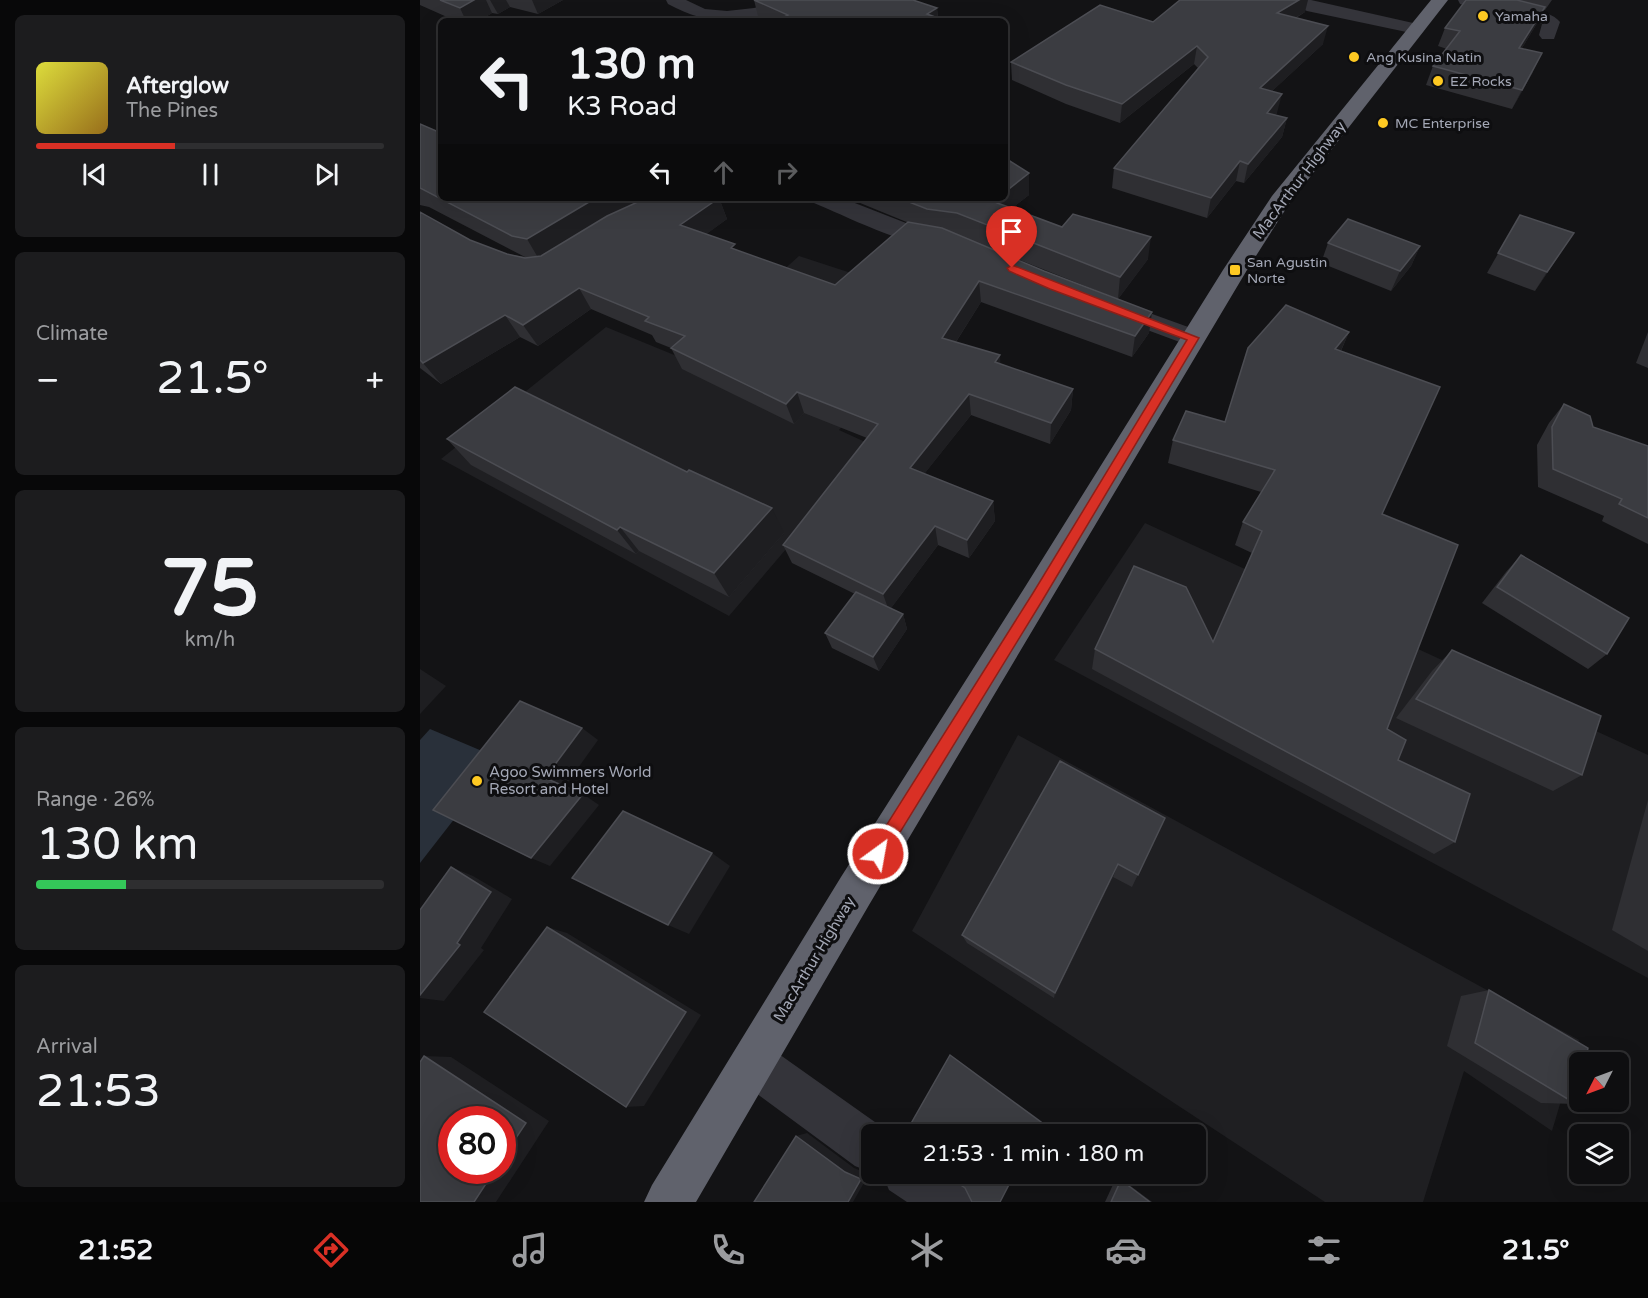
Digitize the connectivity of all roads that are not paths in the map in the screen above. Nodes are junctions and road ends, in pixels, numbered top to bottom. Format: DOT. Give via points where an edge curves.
graph roads {
  1 [pos="674,0"];
  2 [pos="803,0"];
  3 [pos="1296,0"];
  4 [pos="1440,0"];
  5 [pos="1466,0"];
  6 [pos="1416,29"];
  7 [pos="1548,35"];
  8 [pos="830,201"];
  9 [pos="960,246"];
  10 [pos="1086,298"];
  11 [pos="1193,338"];
  12 [pos="753,1063"];
  13 [pos="861,1141"];
  14 [pos="923,1184"];
  15 [pos="669,1202"];
  16 [pos="950,1202"];
  1 -- 2 [label="street" via="714,16 767,12"];
  3 -- 6 [label="street"];
  4 -- 6 [label="highway, MacArthur Highway"];
  5 -- 7 [label="street" via="1551,22"];
  6 -- 11 [label="highway, MacArthur Highway" via="1280,201"];
  8 -- 9 [label="street" via="925,239"];
  10 -- 11 [label="street"];
  11 -- 12 [label="highway, MacArthur Highway"];
  12 -- 13 [label="street"];
  12 -- 15 [label="highway, MacArthur Highway"];
  14 -- 16 [label="street"];
}
